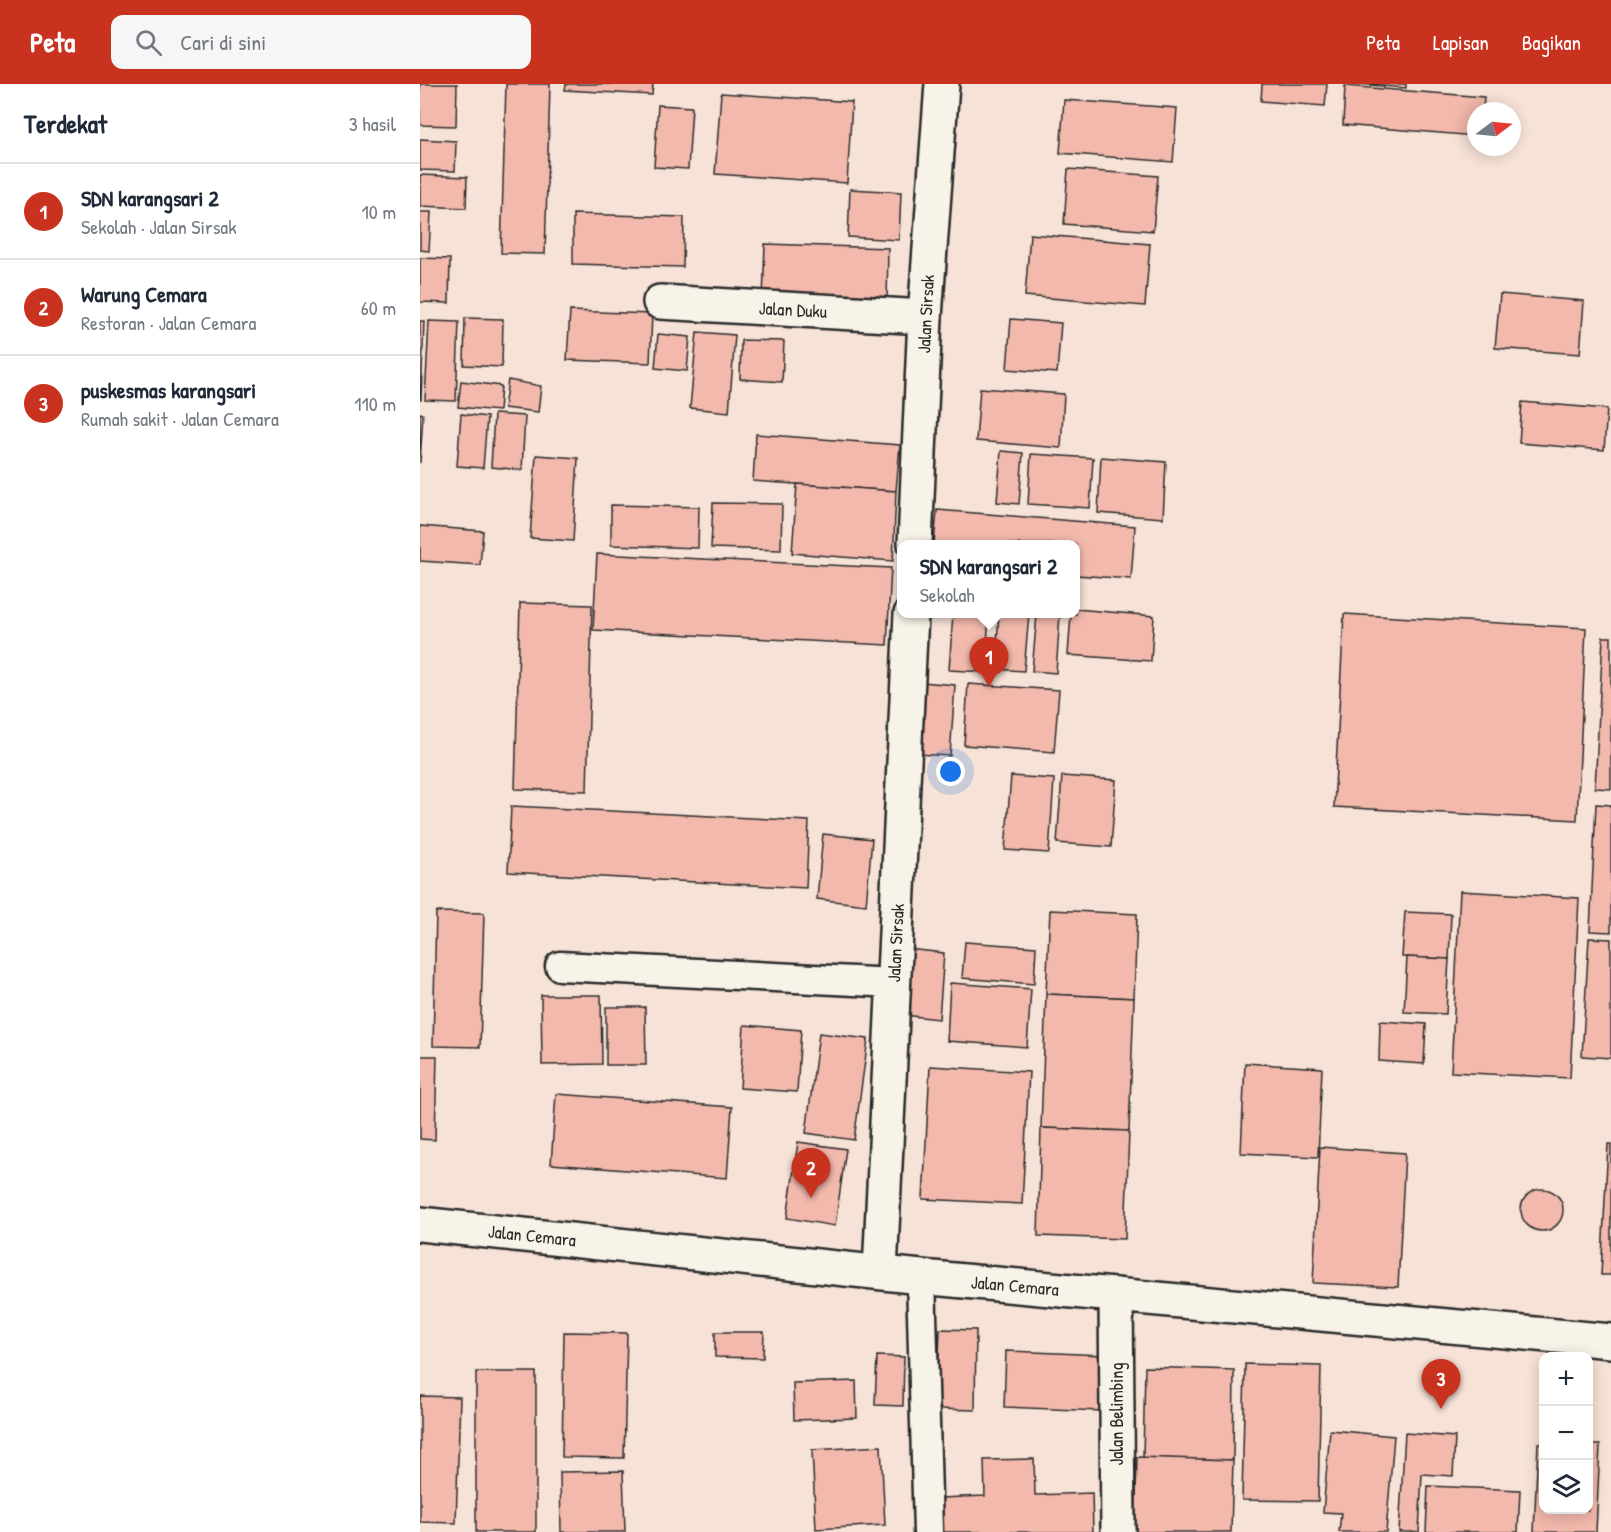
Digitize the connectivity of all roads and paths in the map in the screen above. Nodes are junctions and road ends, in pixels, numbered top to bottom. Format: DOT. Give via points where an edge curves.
graph roads {
  1 [pos="942,84"];
  2 [pos="660,302"];
  3 [pos="926,317"];
  4 [pos="915,540"];
  5 [pos="911,618"];
  6 [pos="561,966"];
  7 [pos="894,983"];
  8 [pos="420,1224"];
  9 [pos="880,1272"];
  10 [pos="921,1277"];
  11 [pos="1116,1295"];
  12 [pos="1611,1341"];
  13 [pos="928,1532"];
  14 [pos="1118,1532"];
  1 -- 3 [label="street, Jalan Sirsak"];
  2 -- 3 [label="street, Jalan Duku"];
  3 -- 4 [label="street, Jalan Sirsak"];
  5 -- 7 [label="street, Jalan Sirsak"];
  6 -- 7 [label="lane"];
  7 -- 9 [label="street, Jalan Sirsak"];
  8 -- 9 [label="street, Jalan Cemara"];
  9 -- 10 [label="street, Jalan Cemara"];
  10 -- 11 [label="street, Jalan Cemara"];
  10 -- 13 [label="lane"];
  11 -- 12 [label="street, Jalan Cemara"];
  11 -- 14 [label="street, Jalan Belimbing"];
}
